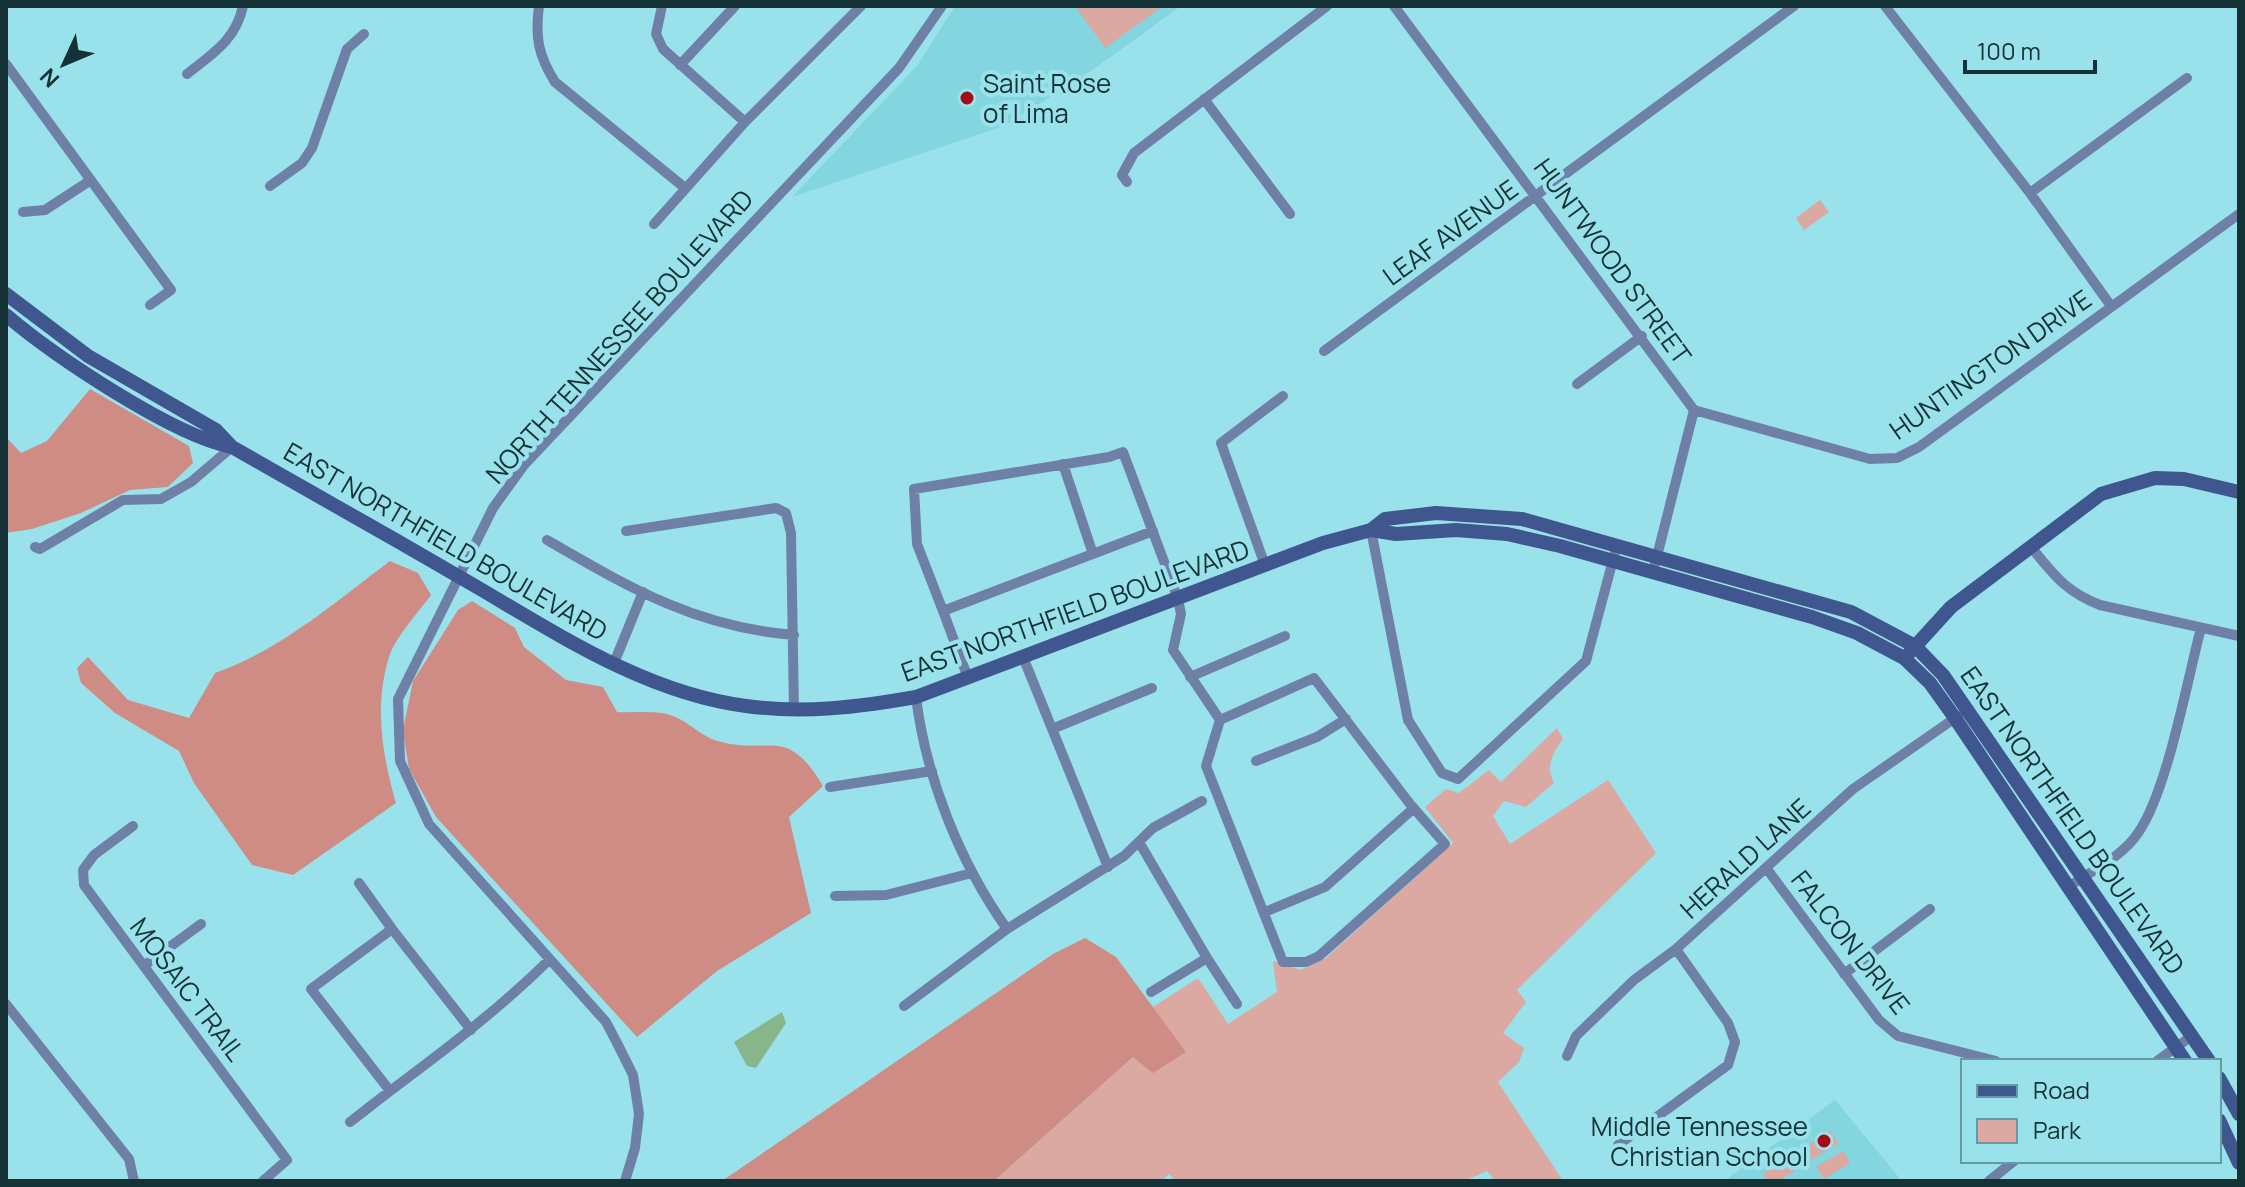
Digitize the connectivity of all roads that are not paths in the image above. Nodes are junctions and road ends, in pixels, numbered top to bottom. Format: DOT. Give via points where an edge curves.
graph roads {
  1 [pos="243,6"];
  2 [pos="539,6"];
  3 [pos="662,6"];
  4 [pos="735,6"];
  5 [pos="861,6"];
  6 [pos="942,6"];
  7 [pos="1327,6"];
  8 [pos="1394,6"];
  9 [pos="1794,6"];
  10 [pos="1885,6"];
  11 [pos="364,34"];
  12 [pos="680,65"];
  13 [pos="7,67"];
  14 [pos="187,74"];
  15 [pos="2187,78"];
  16 [pos="1204,99"];
  17 [pos="745,122"];
  18 [pos="91,180"];
  19 [pos="1127,182"];
  20 [pos="270,186"];
  21 [pos="685,188"];
  22 [pos="2030,193"];
  23 [pos="1537,195"];
  24 [pos="23,212"];
  25 [pos="1290,214"];
  26 [pos="2239,214"];
  27 [pos="654,224"];
  28 [pos="6,294"];
  29 [pos="150,305"];
  30 [pos="2111,306"];
  31 [pos="6,315"];
  32 [pos="1642,336"];
  33 [pos="1324,351"];
  34 [pos="1577,384"];
  35 [pos="1283,396"];
  36 [pos="1694,410"];
  37 [pos="232,447"];
  38 [pos="1063,464"];
  39 [pos="2239,492"];
  40 [pos="1371,530"];
  41 [pos="626,531"];
  42 [pos="1153,531"];
  43 [pos="547,540"];
  44 [pos="1617,545"];
  45 [pos="35,547"];
  46 [pos="2031,547"];
  47 [pos="1093,554"];
  48 [pos="1657,557"];
  49 [pos="1613,561"];
  50 [pos="1265,565"];
  51 [pos="1653,572"];
  52 [pos="458,576"];
  53 [pos="643,592"];
  54 [pos="1178,599"];
  55 [pos="943,611"];
  56 [pos="2201,628"];
  57 [pos="794,635"];
  58 [pos="1285,636"];
  59 [pos="2239,636"];
  60 [pos="1915,646"];
  61 [pos="1023,657"];
  62 [pos="1904,658"];
  63 [pos="614,663"];
  64 [pos="1190,677"];
  65 [pos="968,678"];
  66 [pos="1152,688"];
  67 [pos="916,697"];
  68 [pos="1970,709"];
  69 [pos="794,711"];
  70 [pos="1955,718"];
  71 [pos="1346,719"];
  72 [pos="1220,720"];
  73 [pos="1052,729"];
  74 [pos="1256,761"];
  75 [pos="932,771"];
  76 [pos="830,787"];
  77 [pos="1202,801"];
  78 [pos="1414,808"];
  79 [pos="133,826"];
  80 [pos="1139,842"];
  81 [pos="1108,867"];
  82 [pos="1767,869"];
  83 [pos="972,873"];
  84 [pos="2084,876"];
  85 [pos="359,883"];
  86 [pos="2070,886"];
  87 [pos="835,896"];
  88 [pos="1930,909"];
  89 [pos="1265,912"];
  90 [pos="201,924"];
  91 [pos="392,929"];
  92 [pos="1007,929"];
  93 [pos="1676,949"];
  94 [pos="1207,958"];
  95 [pos="548,961"];
  96 [pos="145,965"];
  97 [pos="1844,974"];
  98 [pos="1151,992"];
  99 [pos="6,1004"];
  100 [pos="1237,1004"];
  101 [pos="904,1006"];
  102 [pos="471,1030"];
  103 [pos="2193,1035"];
  104 [pos="2177,1047"];
  105 [pos="1567,1056"];
  106 [pos="1988,1059"];
  107 [pos="2160,1059"];
  108 [pos="2184,1059"];
  109 [pos="2208,1059"];
  110 [pos="2221,1082"];
  111 [pos="390,1091"];
  112 [pos="2239,1114"];
  113 [pos="350,1122"];
  114 [pos="2221,1124"];
  115 [pos="1618,1145"];
  116 [pos="2012,1163"];
  117 [pos="2239,1163"];
  118 [pos="134,1181"];
  119 [pos="263,1181"];
  120 [pos="625,1181"];
  121 [pos="1989,1181"];
  1 -- 14 [label="street" via="226,44"];
  2 -- 21 [label="street" via="535,36 555,82"];
  3 -- 12 [label="street" via="656,34"];
  4 -- 12 [label="street"];
  5 -- 17 [label="street, NORTH TENNESSEE BOULEVARD"];
  6 -- 52 [label="street, NORTH TENNESSEE BOULEVARD" via="899,68 524,465 493,508"];
  7 -- 16 [label="street"];
  8 -- 23 [label="street, HUNTWOOD STREET"];
  9 -- 23 [label="street, LEAF AVENUE"];
  10 -- 22 [label="street"];
  11 -- 20 [label="street" via="347,49 312,148 302,163"];
  12 -- 17 [label="street"];
  13 -- 18 [label="street"];
  15 -- 22 [label="street"];
  16 -- 19 [label="street" via="1134,153 1122,175"];
  16 -- 25 [label="street"];
  17 -- 21 [label="street, NORTH TENNESSEE BOULEVARD"];
  18 -- 24 [label="street" via="45,210"];
  18 -- 29 [label="street" via="171,290"];
  21 -- 27 [label="street, NORTH TENNESSEE BOULEVARD"];
  22 -- 30 [label="street"];
  23 -- 32 [label="street, HUNTWOOD STREET"];
  23 -- 33 [label="street, LEAF AVENUE"];
  26 -- 30 [label="street, HUNTINGTON DRIVE"];
  28 -- 37 [label="main road, EAST NORTHFIELD BOULEVARD" via="88,356 216,430"];
  30 -- 36 [label="street, HUNTINGTON DRIVE" via="1897,458 1870,459"];
  31 -- 37 [label="main road, EAST NORTHFIELD BOULEVARD" via="111,388 209,443"];
  32 -- 34 [label="street"];
  32 -- 36 [label="street, HUNTWOOD STREET"];
  35 -- 50 [label="street" via="1221,443"];
  36 -- 48 [label="street"];
  37 -- 45 [label="street" via="191,482 161,499 123,500 40,549"];
  37 -- 52 [label="main road, EAST NORTHFIELD BOULEVARD"];
  38 -- 42 [label="street" via="1123,452"];
  38 -- 47 [label="street"];
  38 -- 55 [label="street" via="914,489 917,544"];
  39 -- 46 [label="main road" via="2184,479 2126,484 2101,494"];
  40 -- 44 [label="main road, EAST NORTHFIELD BOULEVARD" via="1385,519 1481,514 1522,519"];
  40 -- 49 [label="main road, EAST NORTHFIELD BOULEVARD" via="1507,534"];
  40 -- 49 [label="street" via="1408,720 1442,773 1458,779 1586,661"];
  40 -- 50 [label="main road, EAST NORTHFIELD BOULEVARD"];
  41 -- 57 [label="street" via="776,508 786,513"];
  42 -- 47 [label="street"];
  42 -- 54 [label="street"];
  43 -- 53 [label="street"];
  44 -- 48 [label="main road, EAST NORTHFIELD BOULEVARD"];
  44 -- 49 [label="street"];
  46 -- 56 [label="street" via="2064,588 2079,596"];
  46 -- 60 [label="main road" via="1951,607"];
  47 -- 55 [label="street"];
  48 -- 51 [label="street"];
  48 -- 60 [label="main road, EAST NORTHFIELD BOULEVARD" via="1851,612"];
  49 -- 51 [label="main road, EAST NORTHFIELD BOULEVARD"];
  50 -- 54 [label="main road, EAST NORTHFIELD BOULEVARD"];
  51 -- 62 [label="main road, EAST NORTHFIELD BOULEVARD" via="1812,617"];
  52 -- 63 [label="main road, EAST NORTHFIELD BOULEVARD"];
  52 -- 95 [label="street, NORTH TENNESSEE BOULEVARD" via="398,699 400,761 429,824"];
  53 -- 57 [label="street" via="698,618 748,631"];
  53 -- 63 [label="street"];
  54 -- 61 [label="main road, EAST NORTHFIELD BOULEVARD"];
  54 -- 64 [label="street" via="1181,614 1173,650"];
  55 -- 65 [label="street"];
  56 -- 59 [label="street"];
  56 -- 84 [label="street" via="2156,798 2138,833 2120,853"];
  57 -- 69 [label="street"];
  58 -- 64 [label="street"];
  60 -- 62 [label="main road"];
  60 -- 68 [label="main road, EAST NORTHFIELD BOULEVARD"];
  61 -- 65 [label="main road, EAST NORTHFIELD BOULEVARD"];
  61 -- 73 [label="street"];
  62 -- 70 [label="main road, EAST NORTHFIELD BOULEVARD"];
  63 -- 69 [label="main road, EAST NORTHFIELD BOULEVARD" via="685,693"];
  64 -- 72 [label="street"];
  65 -- 67 [label="main road, EAST NORTHFIELD BOULEVARD"];
  66 -- 73 [label="street"];
  67 -- 69 [label="main road, EAST NORTHFIELD BOULEVARD"];
  67 -- 75 [label="street" via="922,745"];
  68 -- 70 [label="street, HERALD LANE"];
  68 -- 84 [label="main road, EAST NORTHFIELD BOULEVARD"];
  70 -- 82 [label="street, HERALD LANE" via="1853,789"];
  70 -- 86 [label="main road, EAST NORTHFIELD BOULEVARD"];
  71 -- 72 [label="street" via="1314,678"];
  71 -- 74 [label="street" via="1317,737"];
  71 -- 78 [label="street"];
  72 -- 89 [label="street" via="1206,766"];
  73 -- 81 [label="street"];
  75 -- 76 [label="street"];
  75 -- 83 [label="street"];
  77 -- 80 [label="street" via="1153,828"];
  78 -- 89 [label="street" via="1325,887"];
  78 -- 89 [label="street" via="1445,844 1319,956 1283,962"];
  79 -- 96 [label="street, MOSAIC TRAIL" via="94,855 83,870 84,885"];
  80 -- 81 [label="street"];
  80 -- 94 [label="street"];
  81 -- 92 [label="street"];
  82 -- 93 [label="street, HERALD LANE"];
  82 -- 97 [label="street, FALCON DRIVE"];
  83 -- 87 [label="street" via="886,895"];
  83 -- 92 [label="street"];
  84 -- 86 [label="street"];
  84 -- 103 [label="main road, EAST NORTHFIELD BOULEVARD"];
  85 -- 91 [label="street"];
  86 -- 104 [label="main road, EAST NORTHFIELD BOULEVARD"];
  88 -- 97 [label="street"];
  90 -- 96 [label="street"];
  91 -- 102 [label="street"];
  91 -- 111 [label="street" via="311,989"];
  92 -- 101 [label="street"];
  93 -- 105 [label="street, HERALD LANE" via="1634,980 1576,1036"];
  93 -- 115 [label="street" via="1728,1023 1735,1042 1728,1065"];
  94 -- 98 [label="street"];
  94 -- 100 [label="street"];
  95 -- 102 [label="street"];
  95 -- 120 [label="street, NORTH TENNESSEE BOULEVARD" via="606,1022 633,1075 639,1114"];
  96 -- 119 [label="street, MOSAIC TRAIL" via="287,1160"];
  97 -- 106 [label="street, FALCON DRIVE" via="1898,1036"];
  99 -- 118 [label="street" via="129,1159"];
  102 -- 111 [label="street"];
  103 -- 104 [label="street"];
  103 -- 109 [label="main road, EAST NORTHFIELD BOULEVARD"];
  104 -- 107 [label="street"];
  104 -- 108 [label="main road, EAST NORTHFIELD BOULEVARD"];
  110 -- 112 [label="main road"];
  111 -- 113 [label="street"];
  114 -- 117 [label="main road"];
  116 -- 121 [label="street"];
}
